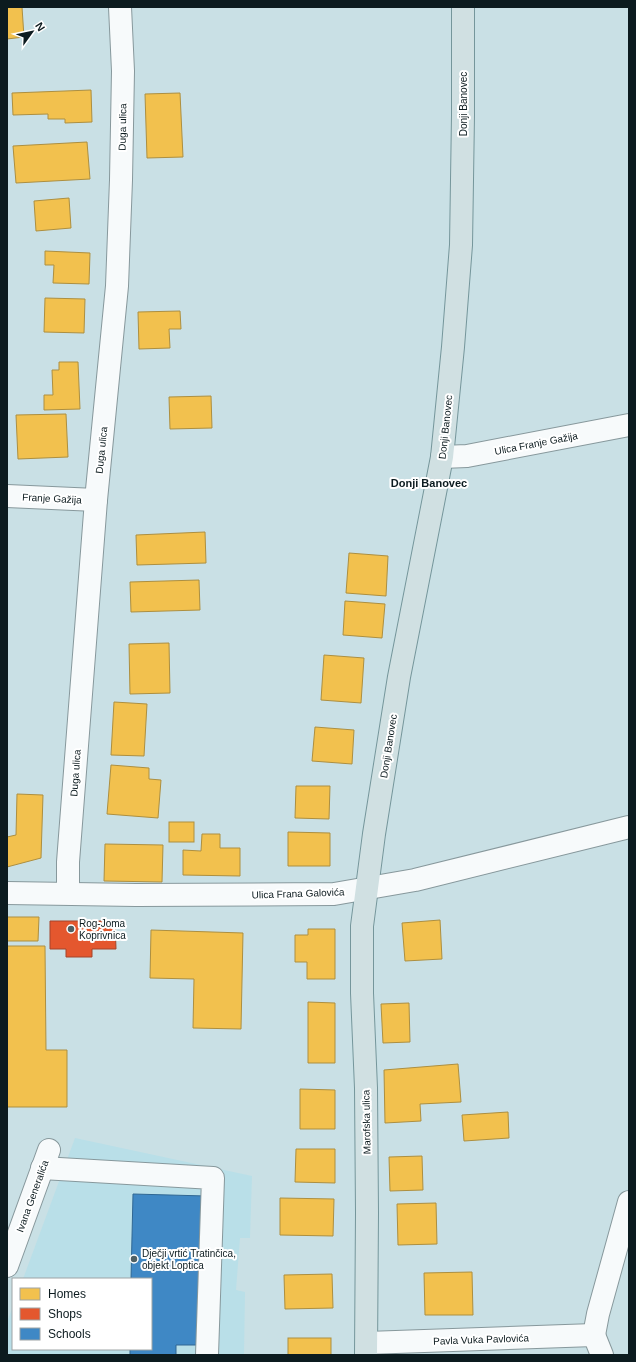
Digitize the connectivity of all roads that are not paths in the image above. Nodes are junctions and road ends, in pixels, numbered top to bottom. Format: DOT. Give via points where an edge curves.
graph roads {
  1 [pos="120,7"];
  2 [pos="463,7"];
  3 [pos="629,425"];
  4 [pos="442,457"];
  5 [pos="7,496"];
  6 [pos="96,500"];
  7 [pos="629,827"];
  8 [pos="366,889"];
  9 [pos="7,893"];
  10 [pos="68,894"];
  11 [pos="629,1202"];
  12 [pos="7,1266"];
  13 [pos="594,1335"];
  14 [pos="367,1349"];
  15 [pos="206,1355"];
  16 [pos="602,1355"];
  1 -- 6 [label="street, Duga ulica" via="123,71 122,180 117,286"];
  2 -- 4 [label="main road, Donji Banovec" via="461,245"];
  3 -- 4 [label="street, Ulica Franje Gažija" via="467,456"];
  4 -- 8 [label="main road, Donji Banovec" via="399,677"];
  5 -- 6 [label="street, Franje Gažija"];
  6 -- 10 [label="street, Duga ulica" via="68,862"];
  7 -- 8 [label="street, Ulica Frana Galovića" via="423,878"];
  8 -- 10 [label="street, Ulica Frana Galovića" via="325,894"];
  8 -- 14 [label="main road, Marofska ulica" via="362,926 362,993 366,1088"];
  9 -- 10 [label="street, Ulica Frana Galovića"];
  11 -- 13 [label="street"];
  12 -- 15 [label="street, Ivana Generalića" via="46,1159 213,1178"];
  13 -- 14 [label="street, Pavla Vuka Pavlovića"];
  13 -- 16 [label="street"];
}
